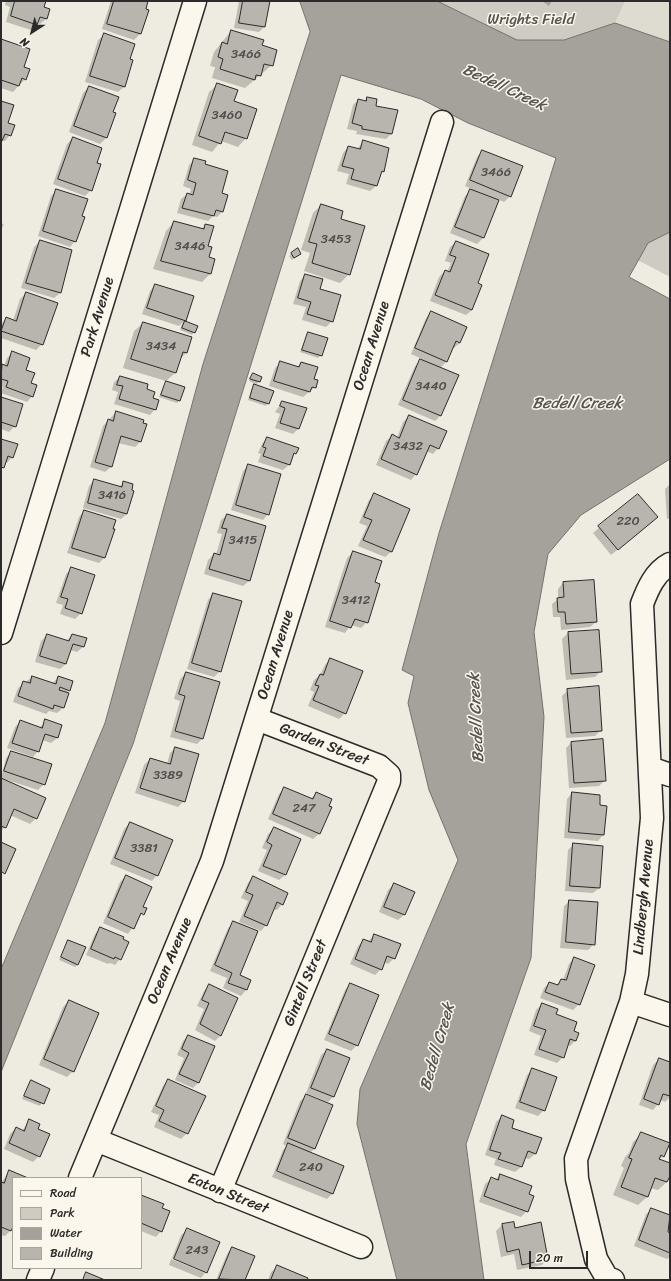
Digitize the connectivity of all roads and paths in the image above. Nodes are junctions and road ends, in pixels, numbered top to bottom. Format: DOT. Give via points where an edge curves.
graph roads {
  1 [pos="195,1"];
  2 [pos="442,122"];
  3 [pos="670,564"];
  4 [pos="1,633"];
  5 [pos="257,719"];
  6 [pos="650,768"];
  7 [pos="389,775"];
  8 [pos="670,775"];
  9 [pos="631,1002"];
  10 [pos="670,1015"];
  11 [pos="96,1140"];
  12 [pos="80,1177"];
  13 [pos="220,1191"];
  14 [pos="361,1248"];
  15 [pos="43,1269"];
  16 [pos="38,1280"];
  17 [pos="613,1280"];
  1 -- 4 [label="street, Park Avenue"];
  2 -- 5 [label="street, Ocean Avenue"];
  3 -- 6 [label="street, Lindbergh Avenue" via="665,566 648,586 642,604"];
  5 -- 7 [label="street, Garden Street" via="379,766"];
  5 -- 11 [label="street, Ocean Avenue" via="212,861"];
  6 -- 8 [label="street"];
  6 -- 9 [label="street, Lindbergh Avenue" via="652,818 637,974"];
  7 -- 13 [label="street, Gintell Street" via="386,788"];
  9 -- 10 [label="street"];
  9 -- 17 [label="street, Lindbergh Avenue" via="576,1159 577,1179 596,1259 607,1278"];
  11 -- 12 [label="street, Ocean Avenue"];
  11 -- 13 [label="street, Eaton Street"];
  13 -- 14 [label="street, Eaton Street"];
  15 -- 16 [label="street"];
}
